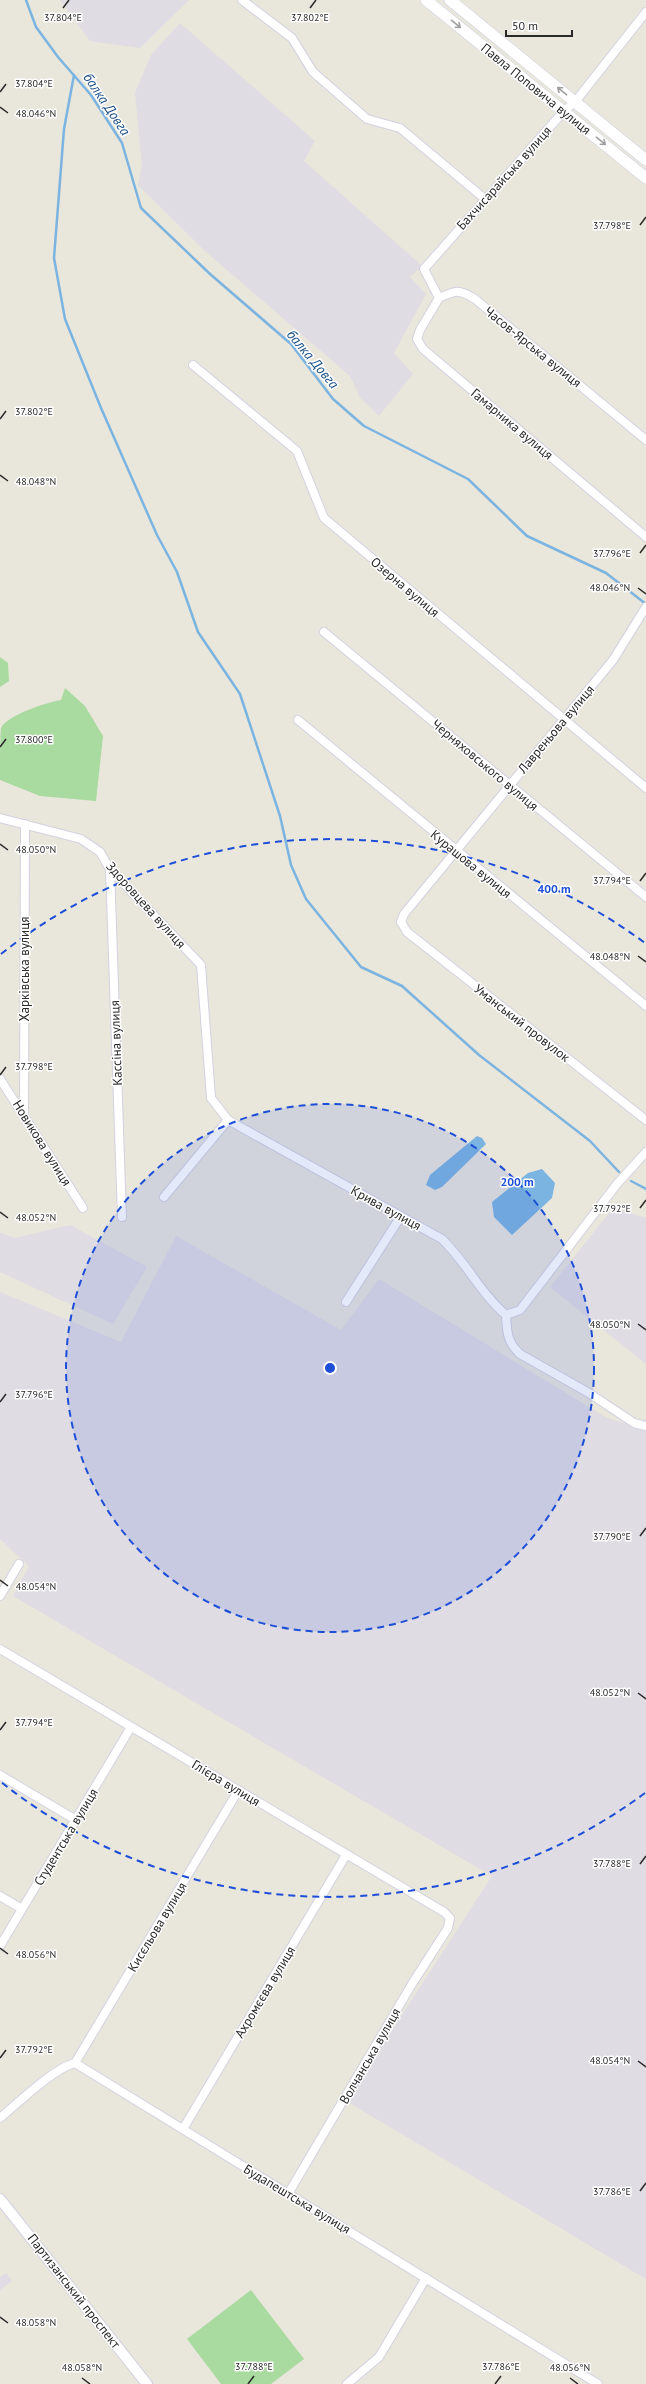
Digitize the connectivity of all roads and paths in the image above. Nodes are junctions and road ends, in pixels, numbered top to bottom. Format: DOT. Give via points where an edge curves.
graph roads {
  1 [pos="242,0"];
  2 [pos="426,0"];
  3 [pos="450,0"];
  4 [pos="646,12"];
  5 [pos="575,102"];
  6 [pos="564,111"];
  7 [pos="646,160"];
  8 [pos="646,178"];
  9 [pos="484,199"];
  10 [pos="439,298"];
  11 [pos="193,365"];
  12 [pos="646,440"];
  13 [pos="646,537"];
  14 [pos="644,609"];
  15 [pos="324,632"];
  16 [pos="563,719"];
  17 [pos="298,720"];
  18 [pos="509,785"];
  19 [pos="646,788"];
  20 [pos="0,818"];
  21 [pos="24,824"];
  22 [pos="456,851"];
  23 [pos="110,870"];
  24 [pos="646,898"];
  25 [pos="401,922"];
  26 [pos="201,966"];
  27 [pos="646,1006"];
  28 [pos="0,1079"];
  29 [pos="24,1114"];
  30 [pos="228,1120"];
  31 [pos="646,1120"];
  32 [pos="646,1152"];
  33 [pos="164,1197"];
  34 [pos="83,1208"];
  35 [pos="402,1216"];
  36 [pos="122,1217"];
  37 [pos="346,1302"];
  38 [pos="506,1315"];
  39 [pos="646,1426"];
  40 [pos="19,1564"];
  41 [pos="0,1596"];
  42 [pos="0,1649"];
  43 [pos="131,1727"];
  44 [pos="0,1775"];
  45 [pos="238,1791"];
  46 [pos="76,1820"];
  47 [pos="346,1855"];
  48 [pos="0,1896"];
  49 [pos="22,1909"];
  50 [pos="450,1918"];
  51 [pos="0,1946"];
  52 [pos="75,2063"];
  53 [pos="0,2118"];
  54 [pos="183,2129"];
  55 [pos="288,2194"];
  56 [pos="0,2199"];
  57 [pos="426,2278"];
  58 [pos="147,2384"];
  59 [pos="347,2384"];
  60 [pos="598,2384"];
  1 -- 9 [label="street" via="292,38 313,72 367,119 400,128"];
  2 -- 6 [label="main road, Павла Поповича вулиця, one-way"];
  5 -- 3 [label="main road, Павла Поповича вулиця, one-way"];
  4 -- 5 [label="street, Бахчисарайська вулиця"];
  5 -- 6 [label="street, Бахчисарайська вулиця"];
  5 -- 7 [label="main road, Павла Поповича вулиця"];
  6 -- 8 [label="main road, Павла Поповича вулиця, one-way"];
  6 -- 9 [label="street, Бахчисарайська вулиця"];
  9 -- 10 [label="street, Бахчисарайська вулиця" via="424,269"];
  10 -- 12 [label="street, Часов-Ярська вулиця" via="455,290 475,299"];
  10 -- 13 [label="street, Гамарника вулиця" via="420,330 418,339 423,349"];
  11 -- 16 [label="street, Озерна вулиця" via="297,451 324,518"];
  14 -- 16 [label="street, Лавреньова вулиця" via="613,660"];
  15 -- 18 [label="street, Черняховського вулиця"];
  16 -- 18 [label="street, Лавреньова вулиця"];
  16 -- 19 [label="street, Озерна вулиця"];
  17 -- 22 [label="street, Курашова вулиця"];
  18 -- 22 [label="street, Лавреньова вулиця"];
  18 -- 24 [label="street, Черняховського вулиця"];
  20 -- 21 [label="street, Здоровцева вулиця"];
  21 -- 23 [label="street, Здоровцева вулиця" via="81,839 100,852"];
  21 -- 29 [label="street, Харківська вулиця"];
  22 -- 25 [label="street, Лавреньова вулиця" via="404,914"];
  22 -- 27 [label="street, Курашова вулиця"];
  23 -- 26 [label="street, Здоровцева вулиця"];
  23 -- 36 [label="street, Кассіна вулиця"];
  25 -- 31 [label="street, Уманський провулок" via="406,932"];
  26 -- 30 [label="street, Крива вулиця" via="211,1098"];
  28 -- 29 [label="street, Новикова вулиця"];
  29 -- 34 [label="street, Новикова вулиця"];
  30 -- 33 [label="street"];
  30 -- 35 [label="street, Крива вулиця"];
  32 -- 38 [label="street" via="617,1184 520,1310"];
  35 -- 37 [label="street"];
  35 -- 38 [label="street, Крива вулиця" via="442,1239 463,1262 494,1305"];
  38 -- 39 [label="street" via="507,1335 511,1346 520,1354 589,1393 634,1423"];
  40 -- 41 [label="street"];
  42 -- 43 [label="street, Глієра вулиця"];
  43 -- 45 [label="street, Глієра вулиця"];
  43 -- 46 [label="street, Студентська вулиця"];
  44 -- 46 [label="street"];
  45 -- 47 [label="street, Глієра вулиця"];
  45 -- 52 [label="street, Кисєльова вулиця"];
  46 -- 49 [label="street, Студентська вулиця"];
  47 -- 50 [label="street, Глієра вулиця" via="444,1912"];
  47 -- 54 [label="street, Ахромєєва вулиця"];
  48 -- 49 [label="street"];
  49 -- 51 [label="street, Студентська вулиця"];
  50 -- 55 [label="street, Волчанська вулиця" via="448,1928"];
  52 -- 53 [label="street" via="66,2065"];
  52 -- 54 [label="street, Будапештська вулиця"];
  54 -- 55 [label="street, Будапештська вулиця"];
  55 -- 57 [label="street, Будапештська вулиця"];
  56 -- 58 [label="street, Партизанський проспект"];
  57 -- 59 [label="street" via="379,2357"];
  57 -- 60 [label="street, Будапештська вулиця"];
}
